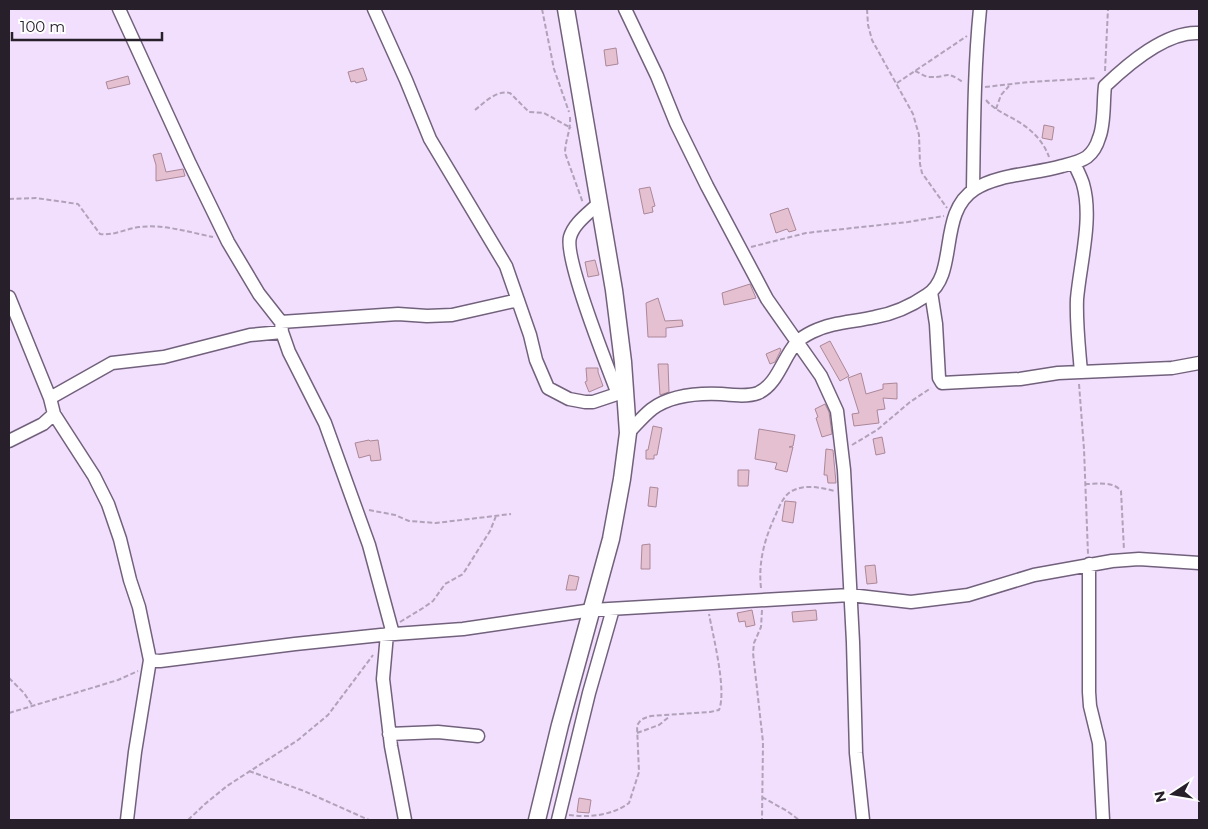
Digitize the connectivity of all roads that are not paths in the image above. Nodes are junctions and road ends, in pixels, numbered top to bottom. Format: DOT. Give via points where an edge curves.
graph roads {
  1 [pos="119,9"];
  2 [pos="374,9"];
  3 [pos="566,9"];
  4 [pos="625,9"];
  5 [pos="980,9"];
  6 [pos="1199,33"];
  7 [pos="1074,163"];
  8 [pos="973,190"];
  9 [pos="599,203"];
  10 [pos="931,292"];
  11 [pos="9,297"];
  12 [pos="518,300"];
  13 [pos="282,327"];
  14 [pos="797,342"];
  15 [pos="1199,363"];
  16 [pos="1081,372"];
  17 [pos="622,393"];
  18 [pos="50,398"];
  19 [pos="54,414"];
  20 [pos="628,433"];
  21 [pos="9,441"];
  22 [pos="1199,562"];
  23 [pos="1088,564"];
  24 [pos="850,595"];
  25 [pos="614,609"];
  26 [pos="592,610"];
  27 [pos="390,634"];
  28 [pos="150,663"];
  29 [pos="389,734"];
  30 [pos="478,736"];
  31 [pos="559,817"];
  32 [pos="127,820"];
  33 [pos="404,820"];
  34 [pos="537,820"];
  35 [pos="862,820"];
  36 [pos="1104,820"];
  1 -- 13 [label="street" via="226,239"];
  2 -- 12 [label="street" via="430,139 506,266"];
  3 -- 9 [label="main road"];
  4 -- 14 [label="street" via="692,156 768,299"];
  5 -- 8 [label="street"];
  6 -- 7 [label="street" via="1181,34 1165,41 1105,82 1100,138 1086,157"];
  7 -- 8 [label="street" via="994,181"];
  7 -- 16 [label="street" via="1083,185 1086,206 1077,298"];
  8 -- 10 [label="street" via="952,215 942,274"];
  9 -- 17 [label="main road" via="614,290"];
  9 -- 17 [label="street" via="578,223 570,238 569,250 577,281"];
  10 -- 14 [label="street" via="893,312 824,326"];
  10 -- 16 [label="street" via="942,383"];
  11 -- 18 [label="street"];
  12 -- 13 [label="street" via="452,315 398,314"];
  12 -- 17 [label="street" via="548,388 569,399 584,402"];
  13 -- 18 [label="street" via="164,357 112,363"];
  13 -- 27 [label="street" via="289,352 325,423 369,545"];
  14 -- 20 [label="street" via="770,383 758,393 704,393 671,400 652,410"];
  14 -- 24 [label="street" via="821,376 837,412"];
  15 -- 16 [label="street" via="1172,368"];
  17 -- 20 [label="main road"];
  18 -- 19 [label="street"];
  19 -- 21 [label="street" via="43,424"];
  19 -- 28 [label="street" via="108,504 139,607"];
  20 -- 26 [label="main road" via="611,539"];
  22 -- 23 [label="street" via="1125,560"];
  23 -- 24 [label="street" via="1034,575 977,593 936,600 911,602"];
  23 -- 36 [label="street" via="1089,692 1099,743"];
  24 -- 25 [label="street"];
  24 -- 35 [label="street"];
  25 -- 26 [label="street"];
  25 -- 31 [label="street" via="589,693"];
  26 -- 27 [label="street" via="464,629"];
  26 -- 34 [label="main road"];
  27 -- 28 [label="street"];
  27 -- 29 [label="street" via="383,679"];
  28 -- 32 [label="street"];
  29 -- 30 [label="street" via="438,732"];
  29 -- 33 [label="street"];
}
